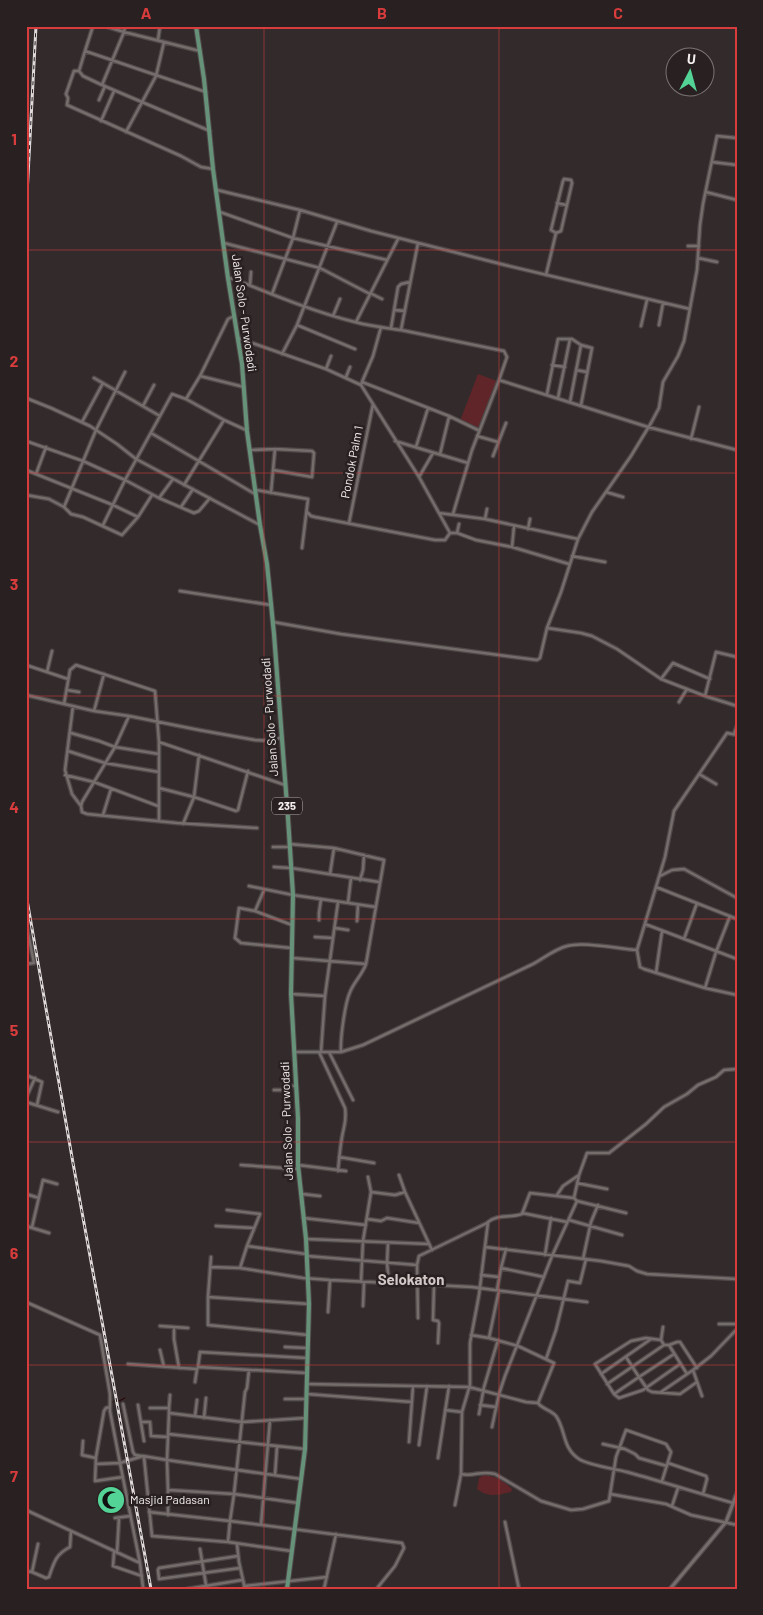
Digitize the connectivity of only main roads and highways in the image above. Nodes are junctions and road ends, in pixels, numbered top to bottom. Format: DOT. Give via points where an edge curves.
graph roads {
  1 [pos="196,26"];
  2 [pos="287,1589"];
  1 -- 2 [label="main road, Jalan Solo - Purwodadi / 235" via="274,622 291,868 298,1167 306,1239 308,1334 305,1449"];
}
